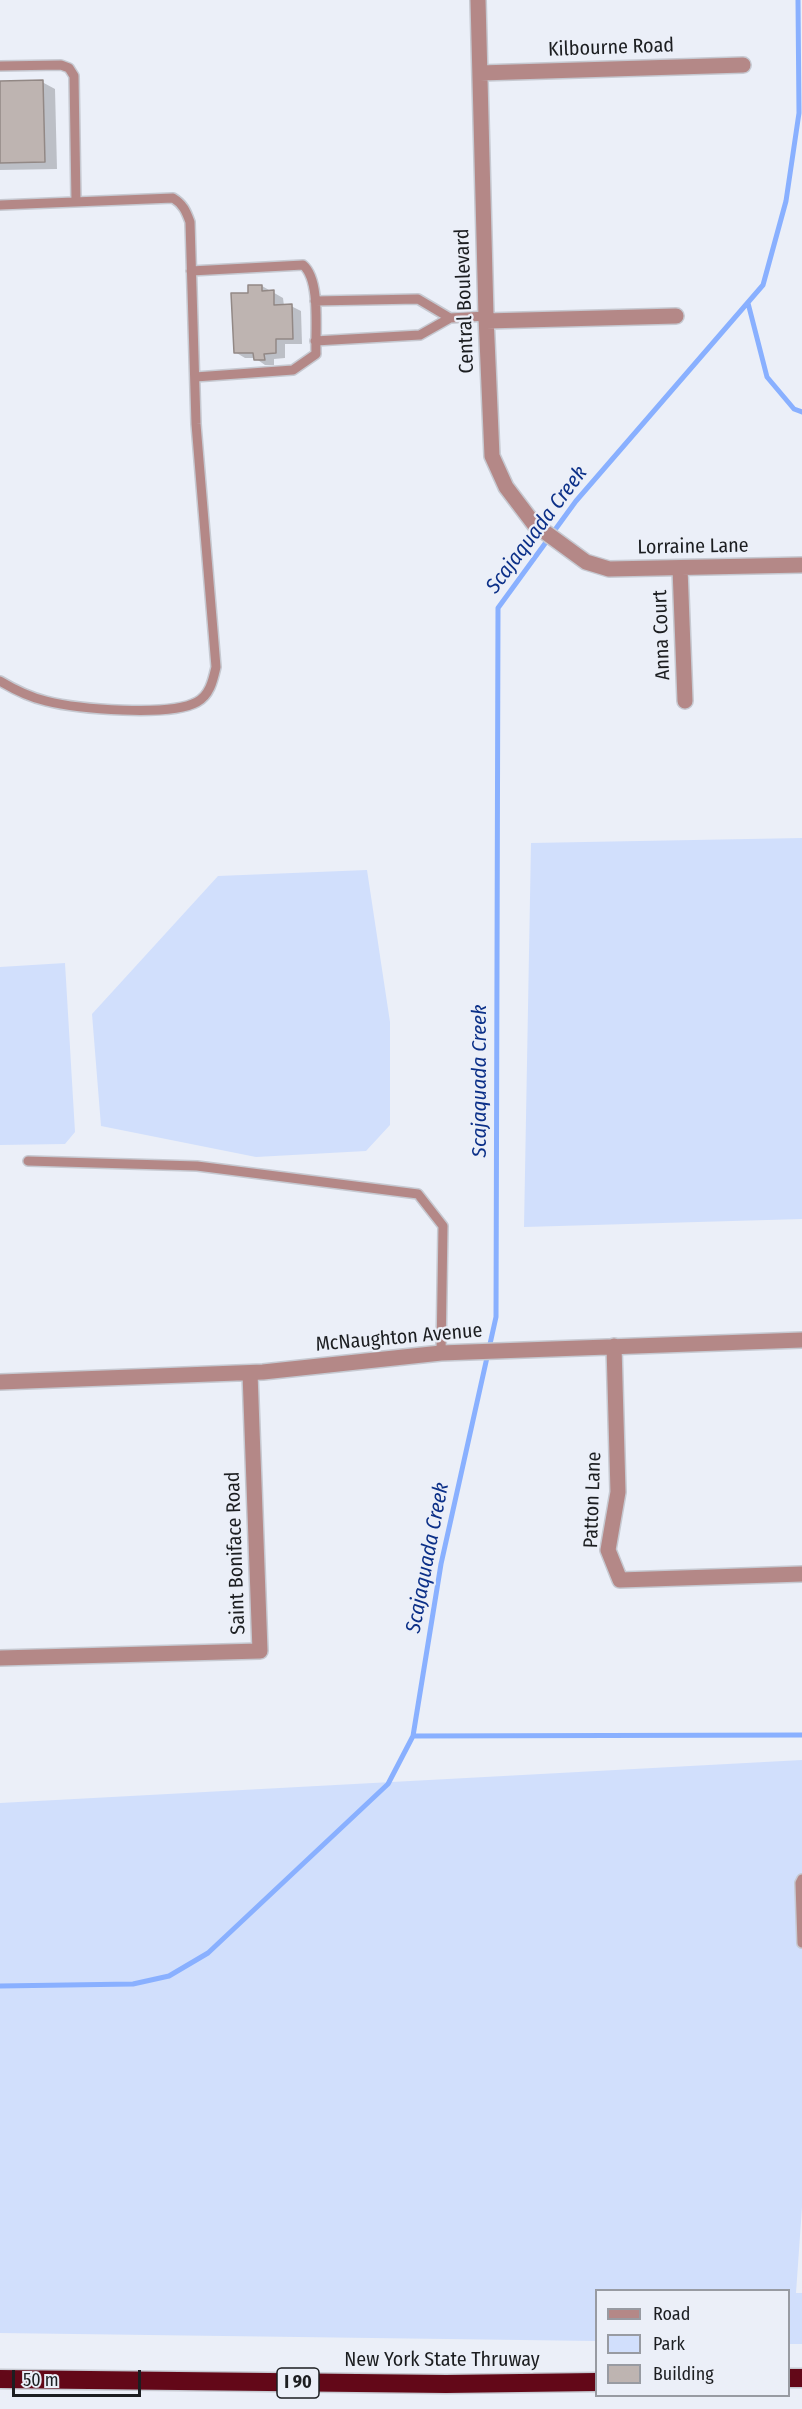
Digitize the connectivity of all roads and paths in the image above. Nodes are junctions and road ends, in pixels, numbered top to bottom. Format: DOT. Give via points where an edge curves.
graph roads {
  1 [pos="478,0"];
  2 [pos="743,65"];
  3 [pos="0,66"];
  4 [pos="480,73"];
  5 [pos="76,202"];
  6 [pos="0,205"];
  7 [pos="191,271"];
  8 [pos="315,301"];
  9 [pos="676,316"];
  10 [pos="450,318"];
  11 [pos="486,318"];
  12 [pos="315,341"];
  13 [pos="195,377"];
  14 [pos="586,562"];
  15 [pos="802,565"];
  16 [pos="681,568"];
  17 [pos="0,681"];
  18 [pos="685,700"];
  19 [pos="28,1161"];
  20 [pos="802,1340"];
  21 [pos="614,1346"];
  22 [pos="441,1353"];
  23 [pos="250,1373"];
  24 [pos="0,1382"];
  25 [pos="802,1574"];
  26 [pos="0,1658"];
  27 [pos="802,1879"];
  28 [pos="802,1943"];
  29 [pos="0,2379"];
  30 [pos="595,2382"];
  1 -- 4 [label="street, Central Boulevard"];
  2 -- 4 [label="street, Kilbourne Road"];
  3 -- 5 [label="lane" via="61,65 74,76"];
  4 -- 11 [label="street, Central Boulevard"];
  5 -- 6 [label="lane"];
  5 -- 7 [label="lane" via="173,198 190,222"];
  7 -- 8 [label="lane" via="303,265 309,270"];
  7 -- 13 [label="lane"];
  8 -- 10 [label="lane" via="418,299"];
  8 -- 12 [label="lane"];
  9 -- 11 [label="street"];
  10 -- 11 [label="lane"];
  10 -- 12 [label="lane" via="420,335"];
  11 -- 14 [label="street, Central Boulevard" via="492,456 506,487 534,524"];
  12 -- 13 [label="lane" via="316,354 293,370"];
  13 -- 17 [label="lane" via="216,667 210,689 199,701 186,706 154,710 73,706 22,694"];
  14 -- 16 [label="street, Lorraine Lane" via="609,569"];
  15 -- 16 [label="street, Lorraine Lane"];
  16 -- 18 [label="street, Anna Court"];
  19 -- 22 [label="lane" via="197,1166 418,1194 443,1226"];
  20 -- 21 [label="street, McNaughton Avenue"];
  21 -- 22 [label="street, McNaughton Avenue"];
  21 -- 25 [label="street, Patton Lane" via="618,1492 608,1550 620,1580"];
  22 -- 23 [label="street, McNaughton Avenue"];
  23 -- 24 [label="street, McNaughton Avenue"];
  23 -- 26 [label="street, Saint Boniface Road" via="260,1650"];
  27 -- 28 [label="lane"];
  29 -- 30 [label="highway, New York State Thruway / I 90"];
}
